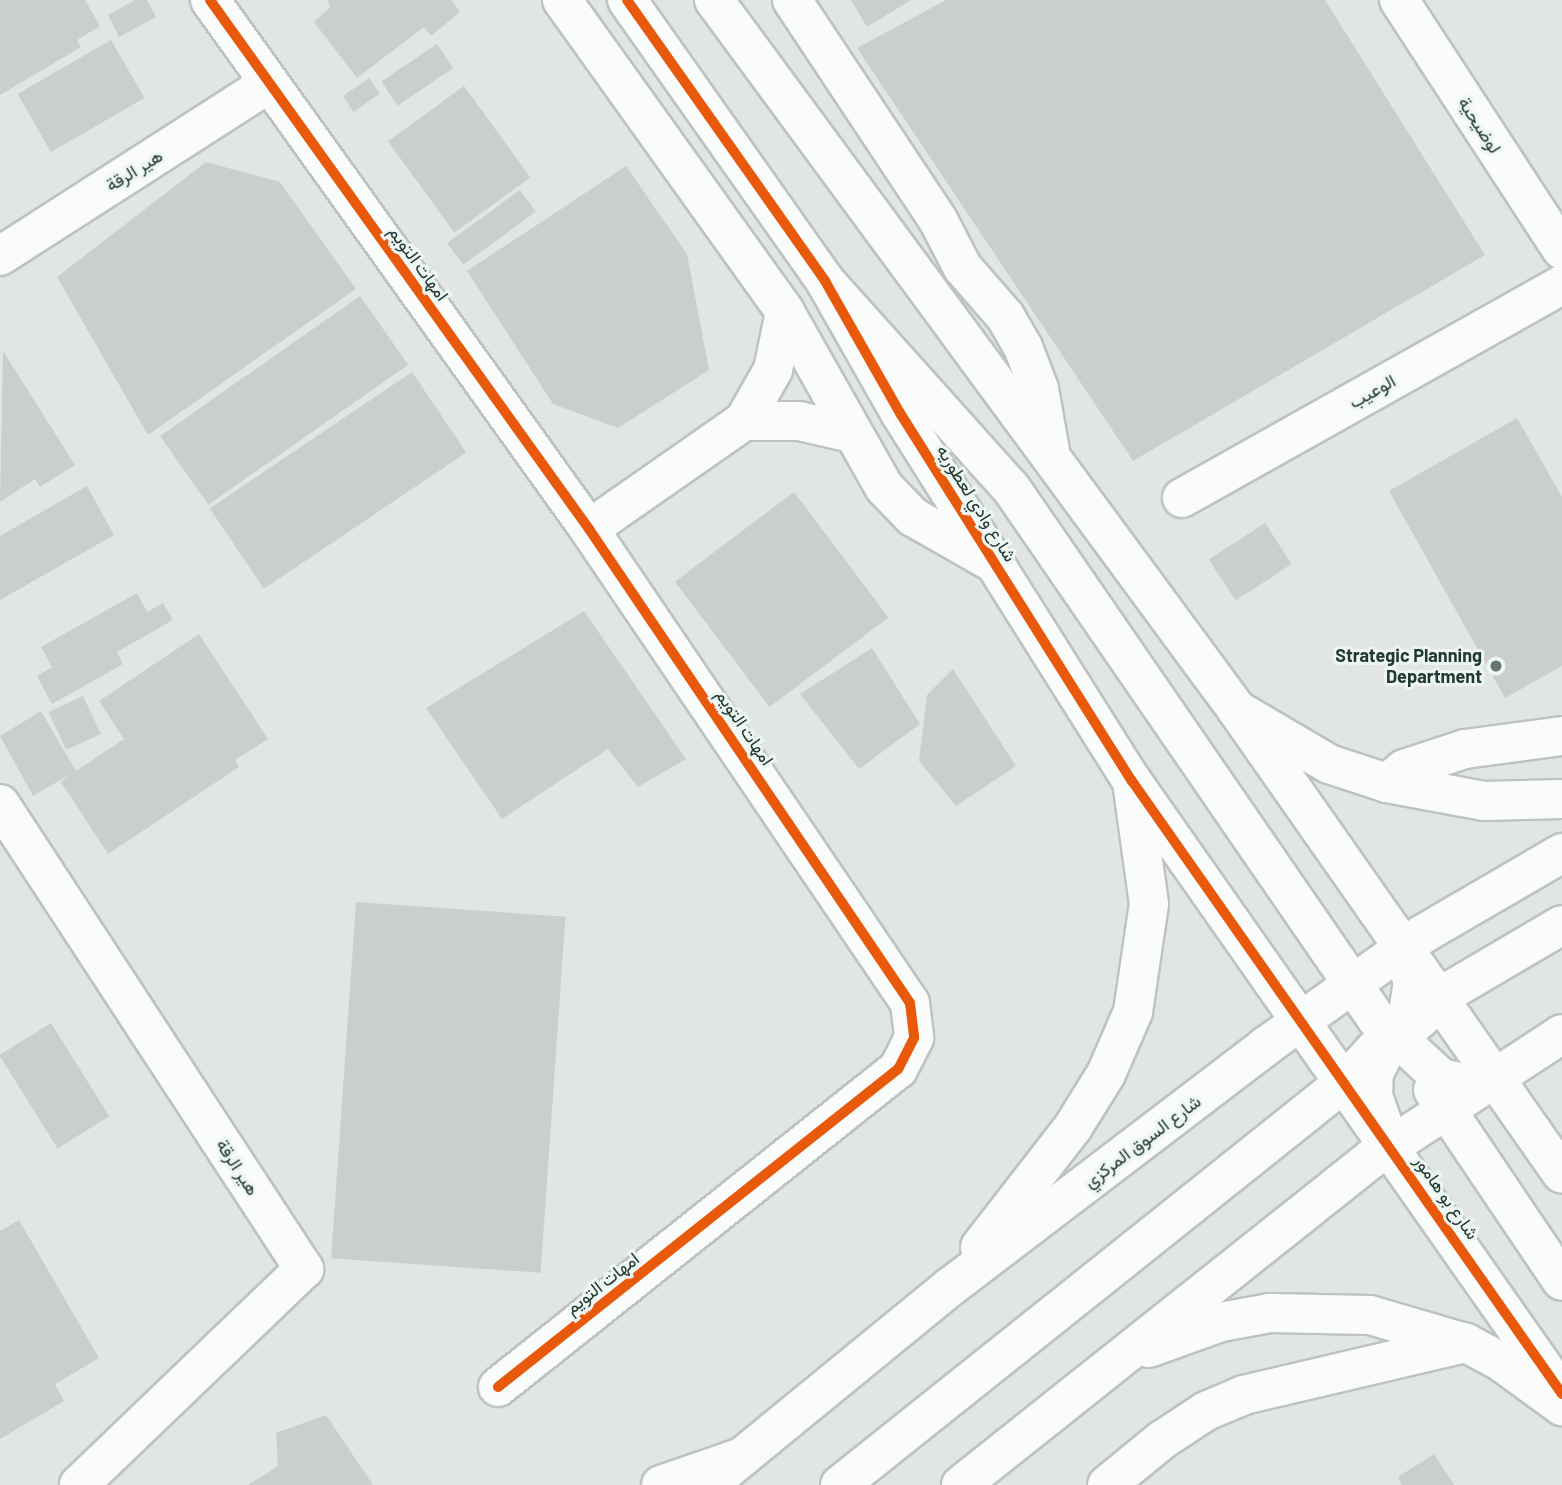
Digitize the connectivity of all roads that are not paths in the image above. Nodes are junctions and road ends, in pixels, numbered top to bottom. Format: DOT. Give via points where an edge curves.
graph roads {
  1 [pos="210,0"];
  2 [pos="562,0"];
  3 [pos="627,0"];
  4 [pos="792,0"];
  5 [pos="1399,0"];
  6 [pos="720,5"];
  7 [pos="268,85"];
  8 [pos="1562,250"];
  9 [pos="0,256"];
  10 [pos="825,281"];
  11 [pos="1562,285"];
  12 [pos="785,312"];
  13 [pos="744,421"];
  14 [pos="852,433"];
  15 [pos="1050,451"];
  16 [pos="1182,498"];
  17 [pos="589,529"];
  18 [pos="992,562"];
  19 [pos="1237,710"];
  20 [pos="1562,736"];
  21 [pos="1132,781"];
  22 [pos="1387,783"];
  23 [pos="1562,799"];
  24 [pos="0,804"];
  25 [pos="1562,853"];
  26 [pos="1562,925"];
  27 [pos="1403,951"];
  28 [pos="1353,985"];
  29 [pos="1439,1001"];
  30 [pos="1301,1021"];
  31 [pos="1562,1034"];
  32 [pos="1391,1039"];
  33 [pos="1495,1077"];
  34 [pos="1346,1081"];
  35 [pos="1447,1109"];
  36 [pos="1391,1147"];
  37 [pos="1562,1174"];
  38 [pos="1562,1281"];
  39 [pos="950,1287"];
  40 [pos="1466,1343"];
  41 [pos="1100,1372"];
  42 [pos="498,1388"];
  43 [pos="1562,1394"];
  44 [pos="1562,1406"];
  45 [pos="742,1457"];
  46 [pos="79,1485"];
  47 [pos="661,1485"];
  48 [pos="708,1485"];
  49 [pos="840,1485"];
  50 [pos="961,1485"];
  51 [pos="1107,1485"];
  1 -- 7 [label="street, امهات التويم"];
  2 -- 12 [label="street, شارع وادي لعطوريه"];
  3 -- 10 [label="street, شارع وادي لعطوريه"];
  4 -- 15 [label="street" via="938,220 963,268 1005,316 1023,347 1039,389"];
  5 -- 8 [label="street, لوضيحية"];
  6 -- 15 [label="street"];
  7 -- 9 [label="street, هير الرقة"];
  7 -- 17 [label="street, امهات التويم"];
  10 -- 18 [label="street, شارع وادي لعطوريه"];
  10 -- 28 [label="street" via="1011,488"];
  11 -- 16 [label="street, الوعيب"];
  12 -- 13 [label="street" via="773,370"];
  12 -- 14 [label="street, شارع وادي لعطوريه"];
  13 -- 14 [label="street" via="799,421"];
  13 -- 17 [label="street"];
  14 -- 18 [label="street, شارع وادي لعطوريه" via="884,487 913,517"];
  15 -- 19 [label="street"];
  17 -- 42 [label="street, امهات التويم" via="910,1003 914,1038 898,1069"];
  18 -- 21 [label="street, شارع وادي لعطوريه"];
  19 -- 22 [label="street" via="1329,764"];
  19 -- 27 [label="street"];
  20 -- 22 [label="street" via="1465,750 1404,769"];
  21 -- 30 [label="street, شارع وادي لعطوريه"];
  21 -- 39 [label="street" via="1149,904 1133,1012 1106,1074 1073,1127"];
  22 -- 23 [label="street" via="1485,801"];
  24 -- 46 [label="street, هير الرقة" via="304,1269"];
  25 -- 27 [label="street, شارع السوق المركزي" via="1423,934"];
  26 -- 29 [label="street"];
  27 -- 28 [label="street, شارع السوق المركزي"];
  27 -- 29 [label="street"];
  27 -- 32 [label="street" via="1413,983 1412,999"];
  28 -- 30 [label="street, شارع السوق المركزي"];
  28 -- 32 [label="street"];
  29 -- 32 [label="street"];
  29 -- 33 [label="street"];
  30 -- 32 [label="street" via="1325,1014 1353,1016"];
  30 -- 34 [label="street, شارع بو هامور"];
  30 -- 39 [label="street, شارع السوق المركزي"];
  31 -- 33 [label="street"];
  32 -- 33 [label="street" via="1447,1081 1475,1084"];
  32 -- 34 [label="street"];
  32 -- 35 [label="street"];
  32 -- 36 [label="street" via="1372,1081 1378,1117"];
  33 -- 35 [label="street"];
  33 -- 37 [label="street"];
  34 -- 36 [label="street, شارع بو هامور"];
  34 -- 49 [label="street"];
  35 -- 36 [label="street"];
  35 -- 38 [label="street"];
  36 -- 41 [label="street"];
  36 -- 43 [label="street, شارع بو هامور"];
  39 -- 45 [label="street, شارع السوق المركزي"];
  40 -- 41 [label="street" via="1370,1315 1270,1312 1173,1337"];
  40 -- 44 [label="street" via="1500,1361"];
  40 -- 51 [label="street" via="1244,1395 1206,1411"];
  41 -- 50 [label="street"];
  45 -- 47 [label="street, شارع السوق المركزي"];
  45 -- 48 [label="street, شارع السوق المركزي"];
}
